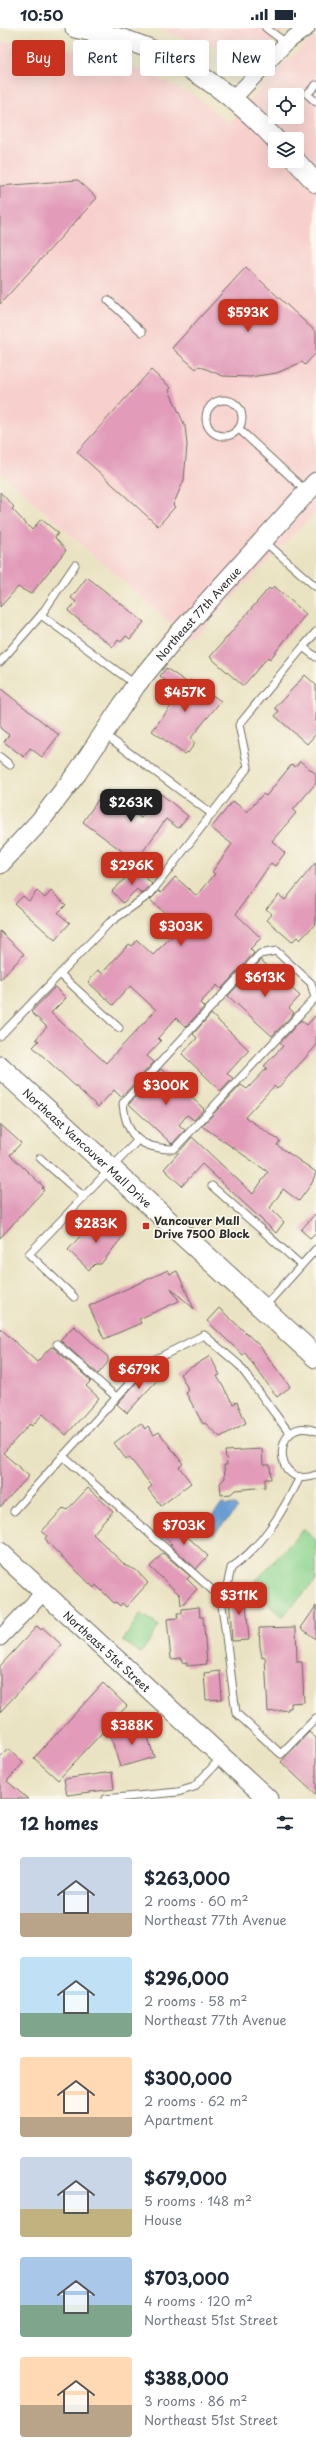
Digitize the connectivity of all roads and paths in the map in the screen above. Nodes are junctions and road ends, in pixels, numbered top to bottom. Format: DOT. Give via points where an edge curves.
graph roads {
  1 [pos="75,28"];
  2 [pos="266,28"];
  3 [pos="307,28"];
  4 [pos="286,43"];
  5 [pos="316,85"];
  6 [pos="234,98"];
  7 [pos="316,102"];
  8 [pos="268,132"];
  9 [pos="302,168"];
  10 [pos="316,183"];
  11 [pos="108,300"];
  12 [pos="142,332"];
  13 [pos="239,430"];
  14 [pos="311,487"];
  15 [pos="263,541"];
  16 [pos="75,565"];
  17 [pos="316,588"];
  18 [pos="41,615"];
  19 [pos="316,632"];
  20 [pos="303,647"];
  21 [pos="316,657"];
  22 [pos="0,662"];
  23 [pos="136,685"];
  24 [pos="103,733"];
  25 [pos="0,757"];
  26 [pos="10,765"];
  27 [pos="212,814"];
  28 [pos="0,864"];
  29 [pos="60,974"];
  30 [pos="119,1028"];
  31 [pos="0,1036"];
  32 [pos="0,1068"];
  33 [pos="138,1141"];
  34 [pos="40,1158"];
  35 [pos="112,1170"];
  36 [pos="212,1186"];
  37 [pos="84,1197"];
  38 [pos="316,1249"];
  39 [pos="301,1266"];
  40 [pos="74,1297"];
  41 [pos="262,1308"];
  42 [pos="58,1344"];
  43 [pos="316,1358"];
  44 [pos="116,1397"];
  45 [pos="316,1431"];
  46 [pos="290,1434"];
  47 [pos="63,1456"];
  48 [pos="316,1475"];
  49 [pos="300,1477"];
  50 [pos="14,1511"];
  51 [pos="0,1552"];
  52 [pos="44,1592"];
  53 [pos="220,1598"];
  54 [pos="0,1638"];
  55 [pos="316,1718"];
  56 [pos="223,1757"];
  57 [pos="132,1798"];
  58 [pos="105,1799"];
  59 [pos="268,1799"];
  1 -- 6 [label="street" via="128,41 182,64"];
  2 -- 4 [label="lane"];
  3 -- 4 [label="street"];
  4 -- 6 [label="street"];
  5 -- 7 [label="lane" via="307,94"];
  6 -- 8 [label="street"];
  9 -- 10 [label="street"];
  11 -- 12 [label="lane"];
  13 -- 13 [label="lane" via="242,413 237,405 224,401 211,405 206,415 212,432 230,436"];
  13 -- 14 [label="lane"];
  14 -- 15 [label="street, Northeast 77th Avenue"];
  15 -- 17 [label="lane"];
  15 -- 23 [label="street, Northeast 77th Avenue" via="173,640"];
  16 -- 18 [label="lane"];
  18 -- 22 [label="lane"];
  18 -- 23 [label="lane"];
  19 -- 20 [label="lane"];
  20 -- 21 [label="lane"];
  20 -- 27 [label="lane" via="239,725 248,767"];
  23 -- 24 [label="street, Northeast 77th Avenue"];
  24 -- 27 [label="lane"];
  24 -- 28 [label="street, Northeast 77th Avenue" via="77,773 40,821"];
  25 -- 26 [label="lane"];
  27 -- 29 [label="lane" via="150,894 110,923"];
  29 -- 30 [label="lane"];
  29 -- 31 [label="lane"];
  32 -- 35 [label="main road, Northeast Vancouver Mall Drive"];
  33 -- 33 [label="lane" via="155,1149 174,1149 315,998 312,983 276,951 260,954 123,1104 124,1118"];
  33 -- 35 [label="lane"];
  34 -- 37 [label="lane"];
  35 -- 37 [label="lane"];
  35 -- 41 [label="main road, Northeast Vancouver Mall Drive"];
  36 -- 39 [label="lane"];
  37 -- 40 [label="lane" via="29,1254"];
  38 -- 39 [label="lane"];
  39 -- 41 [label="lane"];
  41 -- 43 [label="main road, Northeast Vancouver Mall Drive"];
  42 -- 44 [label="lane"];
  44 -- 46 [label="lane" via="148,1363 204,1335 239,1365"];
  44 -- 47 [label="lane"];
  45 -- 46 [label="lane" via="302,1429"];
  46 -- 49 [label="lane" via="282,1446 282,1458 289,1471"];
  47 -- 50 [label="lane"];
  47 -- 53 [label="lane"];
  48 -- 49 [label="lane"];
  49 -- 53 [label="lane" via="282,1512 247,1558 231,1568 227,1586"];
  51 -- 52 [label="street, Northeast 51st Street"];
  52 -- 54 [label="street"];
  52 -- 56 [label="street, Northeast 51st Street"];
  53 -- 55 [label="lane" via="236,1713 280,1754"];
  56 -- 57 [label="lane" via="194,1787 178,1792"];
  56 -- 59 [label="street, Northeast 51st Street"];
  57 -- 58 [label="lane"];
}
